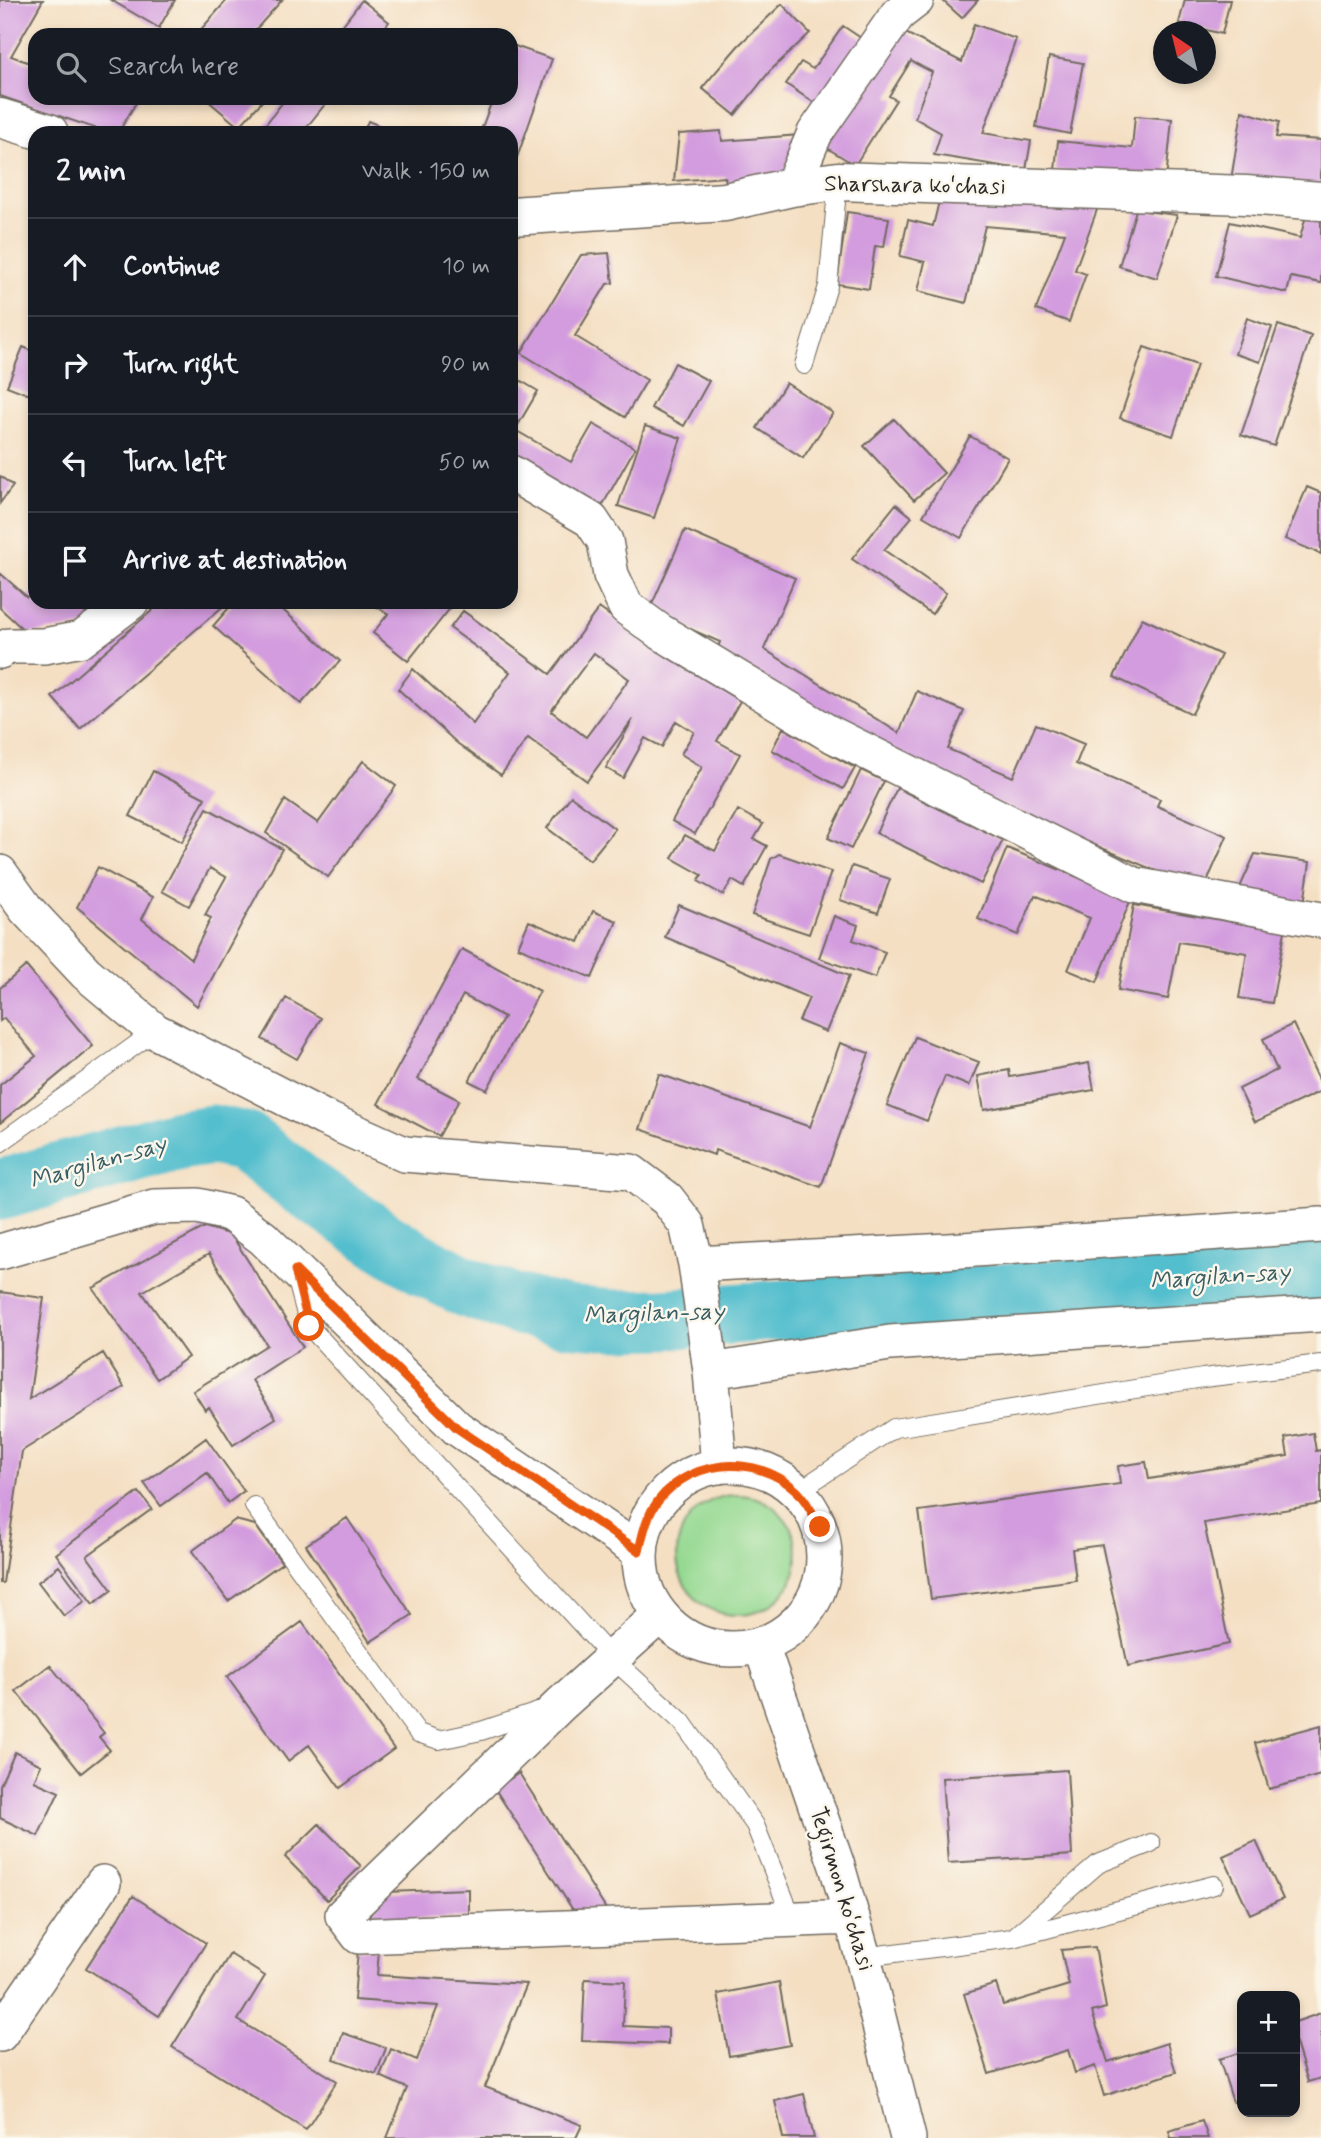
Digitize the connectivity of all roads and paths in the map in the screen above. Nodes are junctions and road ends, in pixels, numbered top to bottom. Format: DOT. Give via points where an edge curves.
graph roads {
  1 [pos="916,0"];
  2 [pos="0,118"];
  3 [pos="28,127"];
  4 [pos="838,181"];
  5 [pos="792,187"];
  6 [pos="1321,201"];
  7 [pos="518,216"];
  8 [pos="804,365"];
  9 [pos="518,477"];
  10 [pos="122,609"];
  11 [pos="3,644"];
  12 [pos="0,873"];
  13 [pos="1321,920"];
  14 [pos="155,1031"];
  15 [pos="0,1143"];
  16 [pos="1321,1225"];
  17 [pos="0,1252"];
  18 [pos="696,1264"];
  19 [pos="295,1270"];
  20 [pos="1321,1314"];
  21 [pos="1321,1364"];
  22 [pos="711,1371"];
  23 [pos="719,1466"];
  24 [pos="797,1492"];
  25 [pos="254,1506"];
  26 [pos="639,1551"];
  27 [pos="660,1615"];
  28 [pos="761,1645"];
  29 [pos="613,1659"];
  30 [pos="561,1704"];
  31 [pos="1151,1843"];
  32 [pos="103,1883"];
  33 [pos="1214,1885"];
  34 [pos="852,1917"];
  35 [pos="792,1918"];
  36 [pos="1012,1938"];
  37 [pos="863,1957"];
  38 [pos="0,2034"];
  39 [pos="908,2138"];
  1 -- 5 [label="street" via="898,14 815,133"];
  2 -- 3 [label="street"];
  4 -- 5 [label="street, Sharshara koʻchasi"];
  4 -- 6 [label="street, Sharshara koʻchasi"];
  4 -- 8 [label="lane" via="828,286"];
  5 -- 7 [label="street, Sharshara koʻchasi" via="725,202"];
  9 -- 13 [label="street" via="591,520 605,541 611,575 626,607 827,732 1134,886"];
  10 -- 11 [label="street" via="82,639 44,646"];
  12 -- 14 [label="street" via="26,909 86,972"];
  14 -- 15 [label="lane"];
  14 -- 18 [label="street" via="404,1154 631,1172 667,1199 687,1225"];
  16 -- 18 [label="street"];
  17 -- 19 [label="street" via="154,1207 198,1206 230,1213"];
  18 -- 22 [label="street"];
  19 -- 26 [label="street" via="457,1428"];
  19 -- 29 [label="lane" via="309,1326"];
  20 -- 22 [label="street" via="890,1343"];
  21 -- 24 [label="lane" via="1203,1378 894,1428"];
  22 -- 23 [label="street"];
  23 -- 24 [label="street" via="761,1469"];
  23 -- 26 [label="street" via="699,1471 664,1494 643,1531"];
  24 -- 28 [label="street" via="820,1527 823,1568 809,1607 796,1623"];
  25 -- 30 [label="lane" via="418,1733 439,1740"];
  26 -- 27 [label="street" via="643,1585"];
  27 -- 28 [label="street" via="673,1629 705,1646 742,1649"];
  27 -- 29 [label="street"];
  28 -- 34 [label="street, Tegirmon koʻchasi"];
  29 -- 30 [label="street"];
  29 -- 35 [label="lane" via="682,1722 755,1825"];
  30 -- 35 [label="street" via="343,1915 359,1936"];
  31 -- 36 [label="lane" via="1098,1864"];
  32 -- 38 [label="street"];
  33 -- 36 [label="lane"];
  34 -- 35 [label="street"];
  34 -- 37 [label="street, Tegirmon koʻchasi"];
  36 -- 37 [label="lane"];
  37 -- 39 [label="street, Tegirmon koʻchasi"];
}
